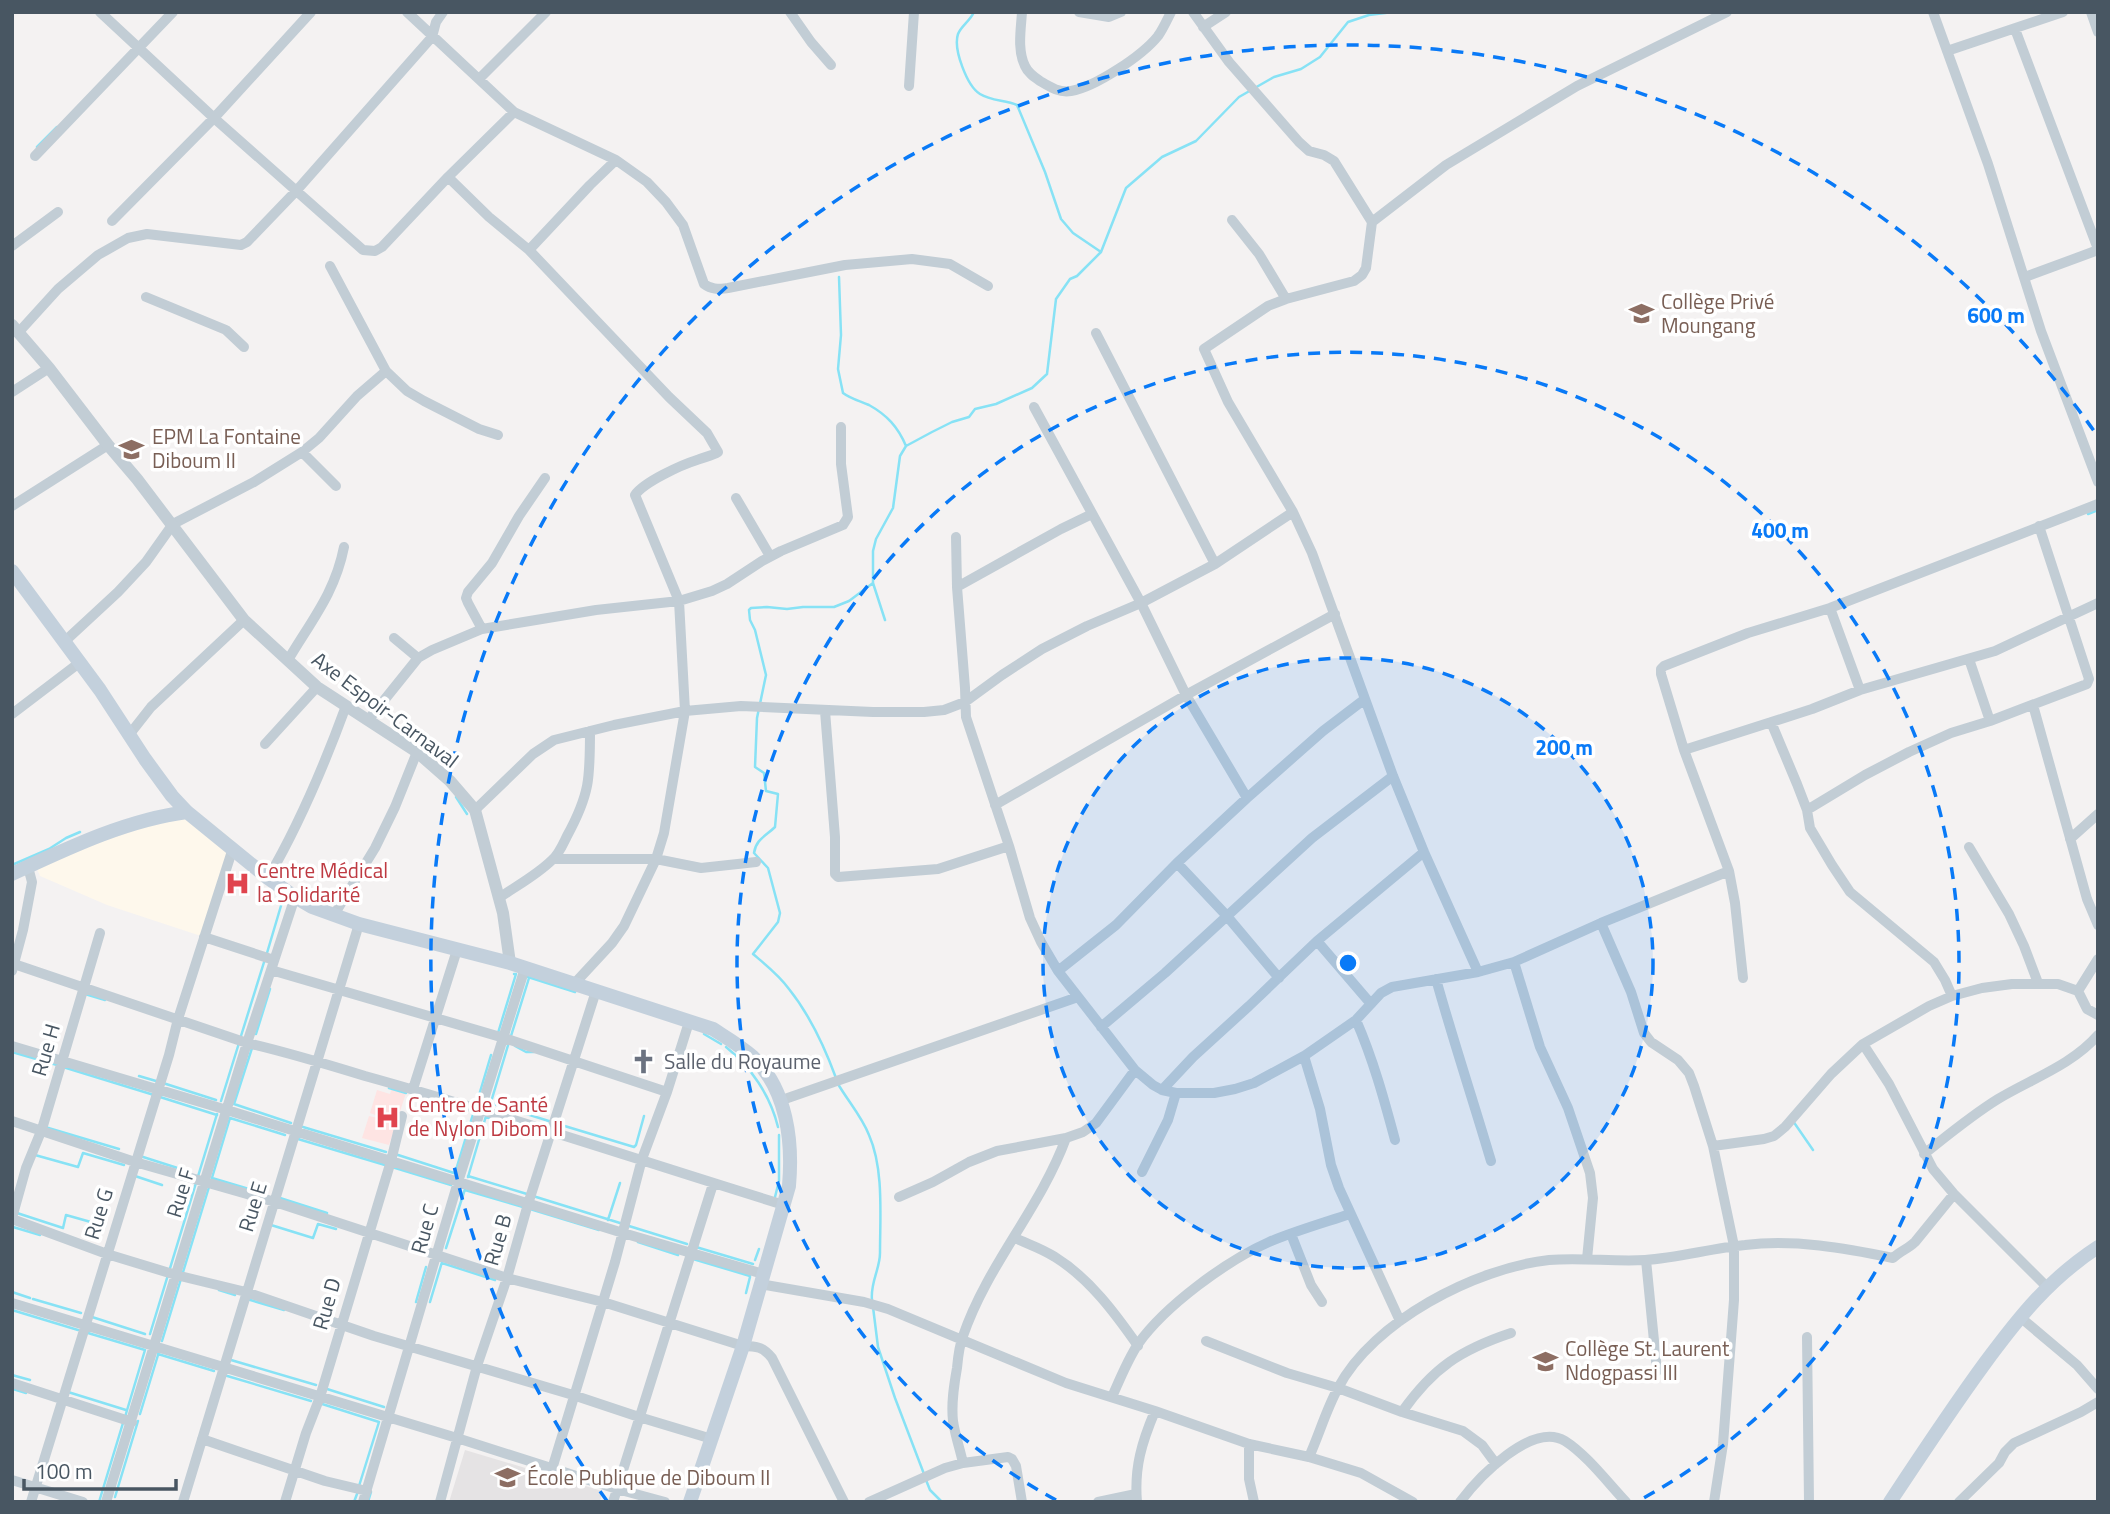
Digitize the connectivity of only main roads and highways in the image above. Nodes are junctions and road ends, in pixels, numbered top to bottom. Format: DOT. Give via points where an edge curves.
graph roads {
  1 [pos="12,571"];
  2 [pos="187,812"];
  3 [pos="12,874"];
  4 [pos="2098,1247"];
  5 [pos="690,1502"];
  6 [pos="1890,1502"];
  1 -- 2 [label="main road"];
  2 -- 3 [label="main road" via="120,827"];
  2 -- 5 [label="main road" via="312,908 646,1006 713,1029 755,1058 782,1100 789,1185 743,1346"];
  4 -- 6 [label="main road" via="2064,1271 2020,1317"];
}
